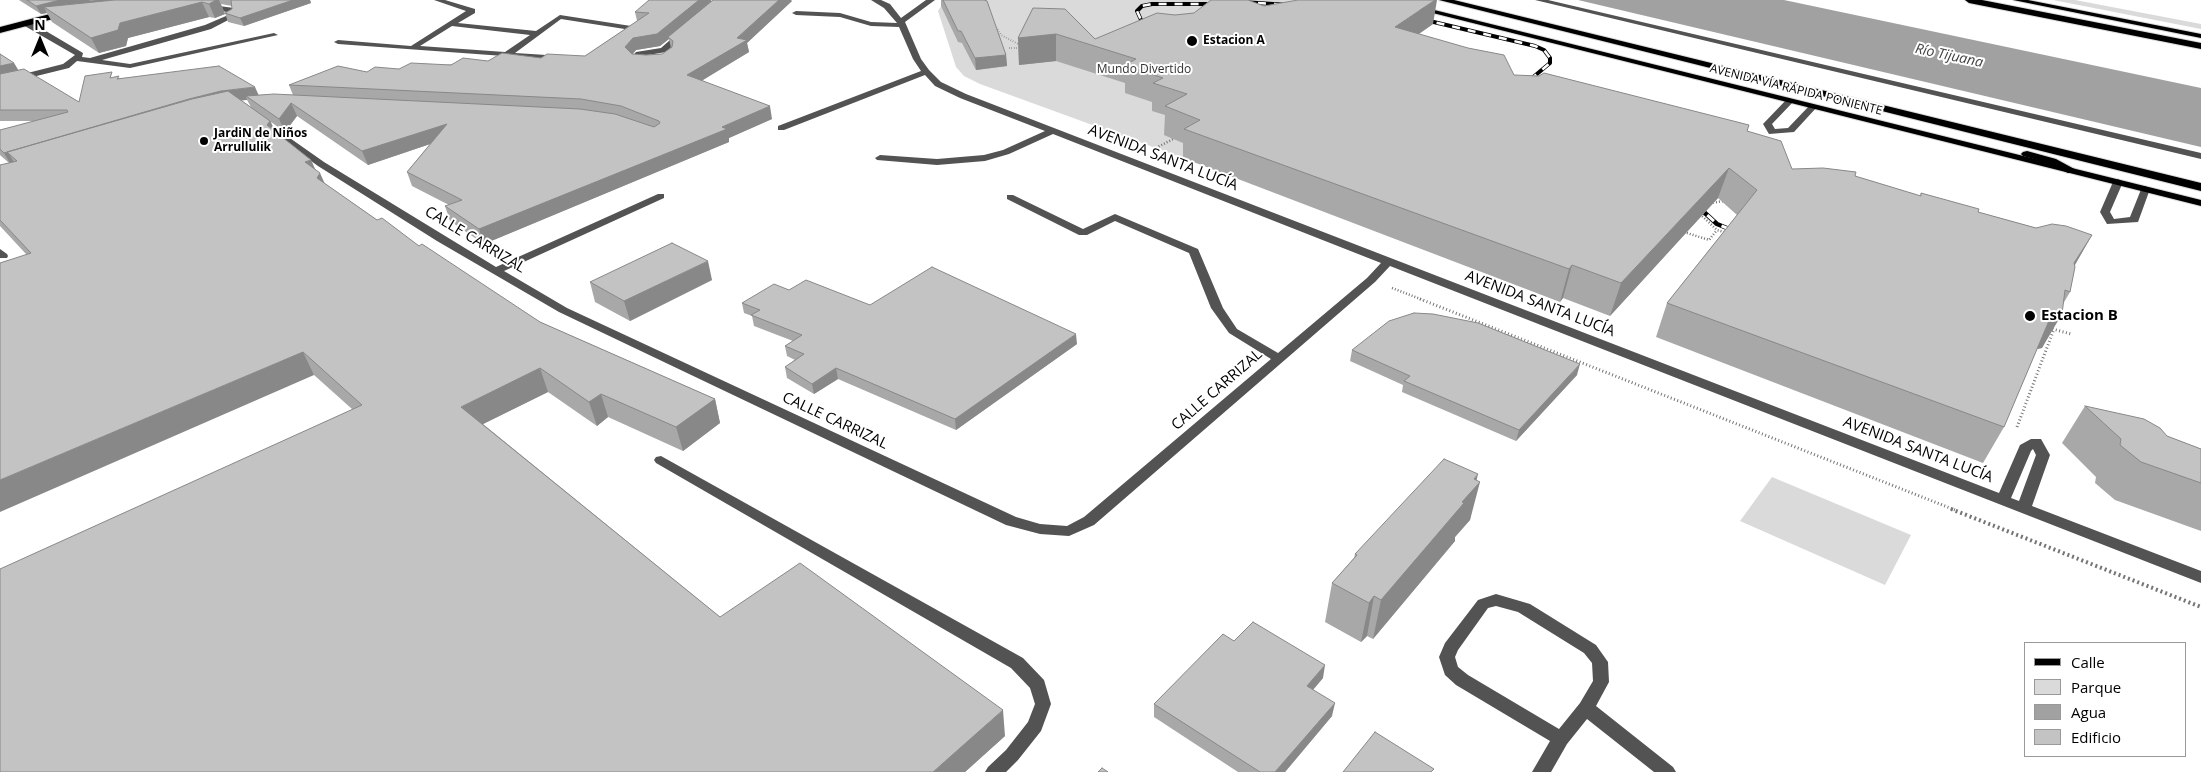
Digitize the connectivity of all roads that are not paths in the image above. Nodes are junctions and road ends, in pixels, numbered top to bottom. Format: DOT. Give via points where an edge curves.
graph roads {
  1 [pos="438,0"];
  2 [pos="875,0"];
  3 [pos="931,0"];
  4 [pos="1444,0"];
  5 [pos="1539,0"];
  6 [pos="1969,0"];
  7 [pos="1999,0"];
  8 [pos="2017,0"];
  9 [pos="1383,3"];
  10 [pos="200,5"];
  11 [pos="1434,12"];
  12 [pos="796,13"];
  13 [pos="2094,15"];
  14 [pos="0,22"];
  15 [pos="26,23"];
  16 [pos="450,24"];
  17 [pos="902,24"];
  18 [pos="692,25"];
  19 [pos="631,28"];
  20 [pos="0,30"];
  21 [pos="535,33"];
  22 [pos="274,36"];
  23 [pos="2201,36"];
  24 [pos="338,42"];
  25 [pos="2201,46"];
  26 [pos="412,48"];
  27 [pos="662,50"];
  28 [pos="507,54"];
  29 [pos="78,58"];
  30 [pos="569,58"];
  31 [pos="670,58"];
  32 [pos="92,60"];
  33 [pos="655,63"];
  34 [pos="1720,68"];
  35 [pos="926,72"];
  36 [pos="0,83"];
  37 [pos="1790,101"];
  38 [pos="1813,107"];
  39 [pos="253,116"];
  40 [pos="781,128"];
  41 [pos="1054,131"];
  42 [pos="2201,156"];
  43 [pos="880,158"];
  44 [pos="2072,171"];
  45 [pos="2118,182"];
  46 [pos="2201,187"];
  47 [pos="2145,188"];
  48 [pos="661,196"];
  49 [pos="1010,197"];
  50 [pos="2201,203"];
  51 [pos="1388,262"];
  52 [pos="496,271"];
  53 [pos="1279,358"];
  54 [pos="661,460"];
  55 [pos="2004,499"];
  56 [pos="2024,508"];
  57 [pos="2201,577"];
  58 [pos="1586,708"];
  59 [pos="1562,739"];
  60 [pos="994,772"];
  61 [pos="1541,772"];
  62 [pos="1667,772"];
  1 -- 16 [label="street" via="472,10"];
  2 -- 17 [label="street, AVENIDA SANTA LUCÍA" via="887,6"];
  3 -- 17 [label="street" via="917,8"];
  4 -- 34 [label="highway, AVENIDA VÍA RÁPIDA PONIENTE"];
  5 -- 42 [label="street"];
  6 -- 25 [label="highway"];
  7 -- 13 [label="highway"];
  8 -- 13 [label="main road"];
  9 -- 11 [label="highway"];
  10 -- 32 [label="street" via="231,10 230,17 208,27"];
  11 -- 37 [label="main road, AVENIDA VÍA RÁPIDA PONIENTE"];
  12 -- 17 [label="street" via="840,15 871,24"];
  13 -- 23 [label="main road"];
  14 -- 15 [label="highway" via="77,9"];
  15 -- 20 [label="highway"];
  15 -- 29 [label="street" via="79,54"];
  16 -- 21 [label="street"];
  16 -- 26 [label="street"];
  17 -- 35 [label="street, AVENIDA SANTA LUCÍA"];
  18 -- 27 [label="street"];
  19 -- 21 [label="street" via="560,17"];
  21 -- 28 [label="street"];
  22 -- 32 [label="street" via="130,66"];
  24 -- 26 [label="street"];
  26 -- 28 [label="street"];
  27 -- 31 [label="street" via="670,53"];
  27 -- 33 [label="street" via="645,52 634,59"];
  28 -- 30 [label="street"];
  29 -- 32 [label="street"];
  29 -- 36 [label="street" via="66,66"];
  34 -- 44 [label="highway" via="1752,81 2043,158"];
  34 -- 46 [label="highway, AVENIDA VÍA RÁPIDA PONIENTE"];
  35 -- 40 [label="street"];
  35 -- 41 [label="street, AVENIDA SANTA LUCÍA" via="938,84 963,96"];
  37 -- 38 [label="main road, AVENIDA VÍA RÁPIDA PONIENTE"];
  37 -- 38 [label="street" via="1767,124 1772,132 1791,130"];
  38 -- 44 [label="main road, AVENIDA VÍA RÁPIDA PONIENTE"];
  39 -- 52 [label="street, CALLE CARRIZAL" via="321,164"];
  41 -- 43 [label="street" via="985,158 937,162"];
  41 -- 51 [label="street, AVENIDA SANTA LUCÍA"];
  44 -- 45 [label="main road, AVENIDA VÍA RÁPIDA PONIENTE"];
  45 -- 47 [label="main road, AVENIDA VÍA RÁPIDA PONIENTE"];
  45 -- 47 [label="street" via="2104,212 2110,222 2134,220"];
  47 -- 50 [label="main road, AVENIDA VÍA RÁPIDA PONIENTE"];
  48 -- 52 [label="street"];
  49 -- 53 [label="street" via="1083,233 1114,217 1194,251 1216,308 1233,331"];
  51 -- 53 [label="street, CALLE CARRIZAL"];
  51 -- 55 [label="street, AVENIDA SANTA LUCÍA"];
  52 -- 53 [label="street, CALLE CARRIZAL" via="563,310 726,388 1011,521 1040,529 1069,531 1089,521"];
  54 -- 60 [label="street" via="1018,663 1038,685 1043,704 1035,726"];
  55 -- 56 [label="street, AVENIDA SANTA LUCÍA"];
  55 -- 56 [label="street" via="2025,448 2036,442 2043,455"];
  56 -- 57 [label="street, AVENIDA SANTA LUCÍA"];
  58 -- 59 [label="street"];
  58 -- 59 [label="street" via="1601,682 1602,673 1600,662 1590,649 1524,608 1496,600 1483,604 1451,648 1447,658 1452,670 1462,680"];
  58 -- 62 [label="street"];
  59 -- 61 [label="street"];
}
